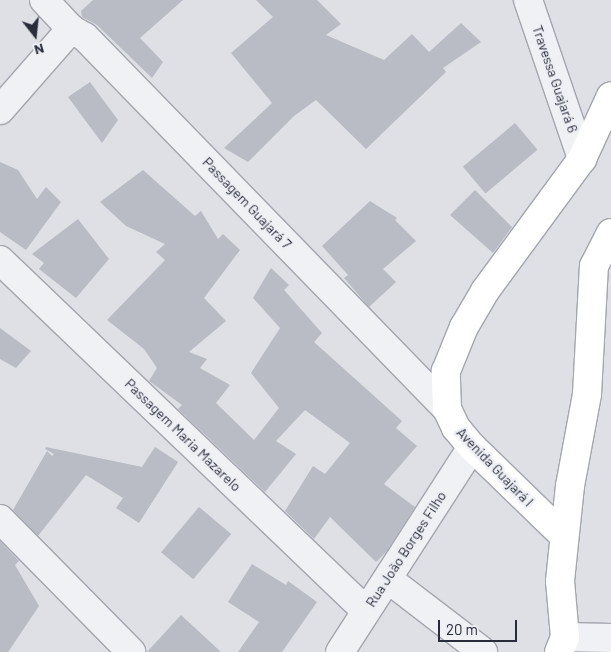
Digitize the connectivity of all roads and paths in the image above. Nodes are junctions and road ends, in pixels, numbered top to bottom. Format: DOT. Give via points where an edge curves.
graph roads {
  1 [pos="44,0"];
  2 [pos="528,0"];
  3 [pos="71,29"];
  4 [pos="610,101"];
  5 [pos="0,110"];
  6 [pos="582,159"];
  7 [pos="611,233"];
  8 [pos="0,260"];
  9 [pos="447,410"];
  10 [pos="472,446"];
  11 [pos="0,519"];
  12 [pos="564,536"];
  13 [pos="388,579"];
  14 [pos="366,611"];
  15 [pos="611,638"];
  16 [pos="562,644"];
  17 [pos="131,652"];
  18 [pos="340,652"];
  19 [pos="484,652"];
  1 -- 3 [label="street, Passagem Guajará 7"];
  2 -- 6 [label="street, Travessa Guajará 6"];
  3 -- 5 [label="street"];
  3 -- 9 [label="street, Passagem Guajará 7" via="85,37"];
  4 -- 6 [label="main road, Avenida Guajará I"];
  6 -- 9 [label="main road, Avenida Guajará I" via="520,241 464,327 446,371"];
  7 -- 12 [label="main road" via="594,266 587,394"];
  8 -- 14 [label="street, Passagem Maria Mazarelo"];
  9 -- 10 [label="main road, Avenida Guajará I" via="456,428"];
  10 -- 12 [label="main road, Avenida Guajará I"];
  10 -- 13 [label="street, Rua João Borges Filho"];
  11 -- 17 [label="street"];
  12 -- 16 [label="main road" via="560,582"];
  13 -- 14 [label="street, Rua João Borges Filho"];
  13 -- 19 [label="street"];
  14 -- 18 [label="street, Rua João Borges Filho"];
  15 -- 16 [label="street"];
}
